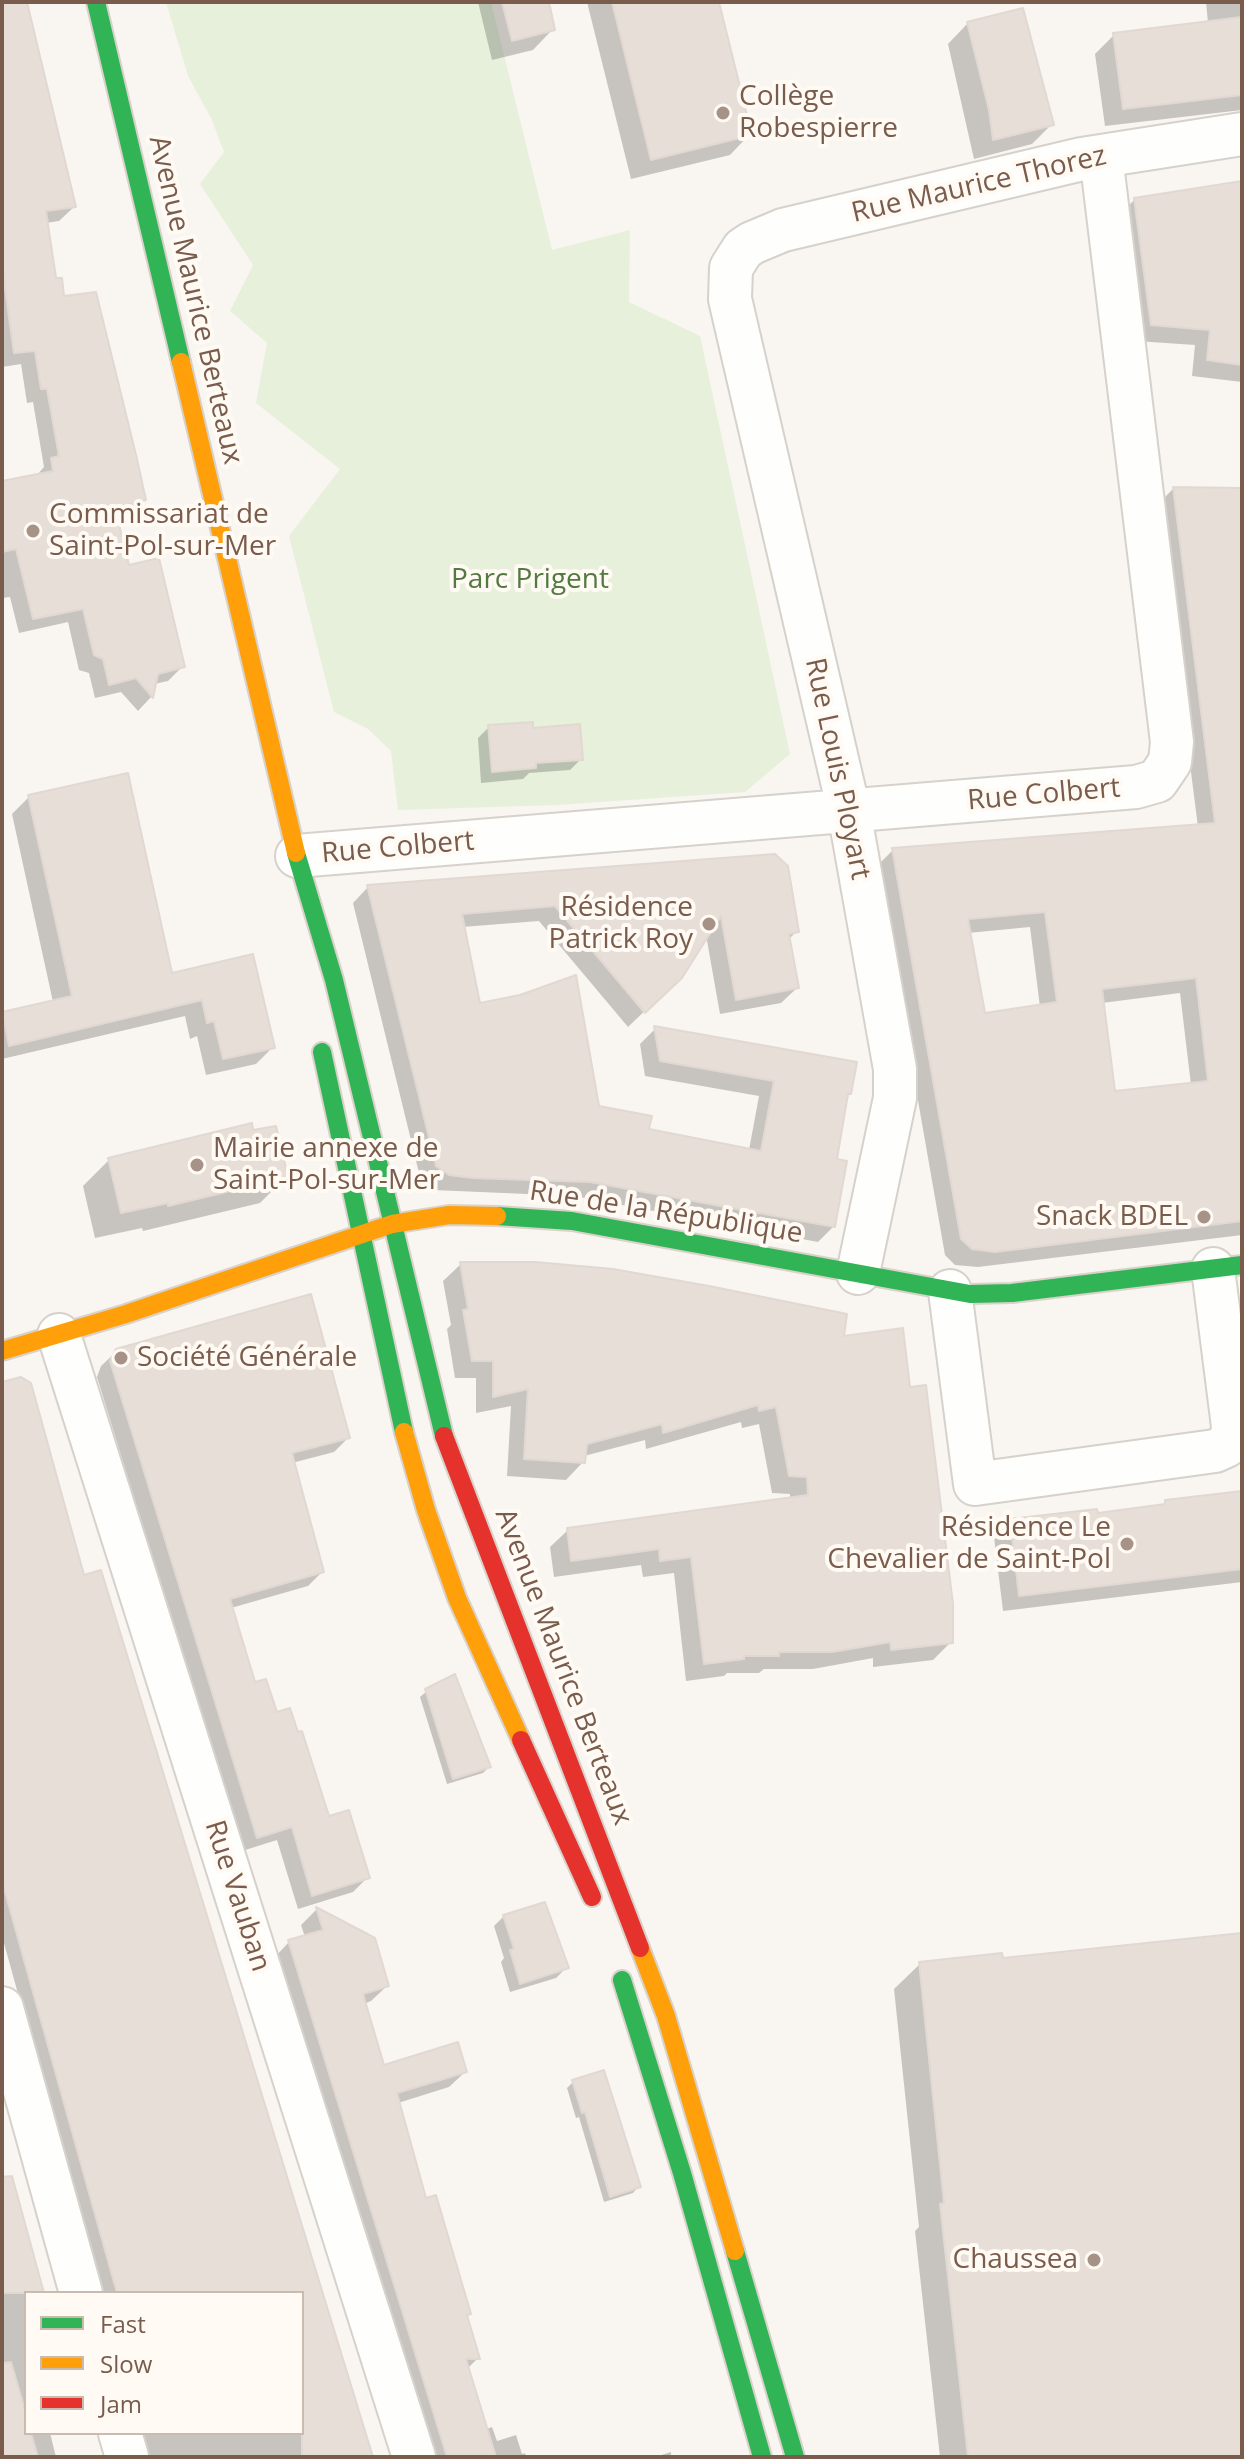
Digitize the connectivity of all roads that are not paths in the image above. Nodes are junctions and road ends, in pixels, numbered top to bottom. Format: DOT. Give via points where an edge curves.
graph roads {
  1 [pos="96,2"];
  2 [pos="1242,134"];
  3 [pos="1101,156"];
  4 [pos="731,268"];
  5 [pos="849,811"];
  6 [pos="301,874"];
  7 [pos="311,974"];
  8 [pos="317,1027"];
  9 [pos="392,1224"];
  10 [pos="360,1235"];
  11 [pos="1228,1267"];
  12 [pos="858,1273"];
  13 [pos="950,1291"];
  14 [pos="59,1335"];
  15 [pos="2,1351"];
  16 [pos="599,1915"];
  17 [pos="616,1962"];
  18 [pos="2,2008"];
  19 [pos="16,2111"];
  20 [pos="80,2291"];
  21 [pos="121,2435"];
  22 [pos="127,2457"];
  23 [pos="414,2457"];
  24 [pos="762,2457"];
  25 [pos="795,2457"];
  1 -- 6 [label="street, Avenue Maurice Berteaux"];
  2 -- 3 [label="street, Rue Maurice Thorez"];
  3 -- 4 [label="street, Rue Maurice Thorez" via="772,234 743,249"];
  3 -- 5 [label="street, Rue Colbert" via="1166,678 1170,762 1157,781 1136,787"];
  4 -- 5 [label="street, Rue Louis Ployart" via="730,299"];
  5 -- 6 [label="street, Rue Colbert"];
  5 -- 12 [label="street, Rue Louis Ployart" via="896,1079"];
  6 -- 7 [label="street, Avenue Maurice Berteaux"];
  6 -- 9 [label="street, Avenue Maurice Berteaux" via="334,980"];
  8 -- 10 [label="street, Avenue Maurice Berteaux"];
  9 -- 10 [label="street, Rue de la République"];
  9 -- 12 [label="street, Rue de la République" via="449,1215 549,1218"];
  9 -- 25 [label="street, Avenue Maurice Berteaux" via="444,1439 666,2016"];
  10 -- 14 [label="street, Rue de la République"];
  10 -- 16 [label="street, Avenue Maurice Berteaux" via="405,1438 445,1568"];
  11 -- 13 [label="street, Rue de la République" via="1012,1293"];
  11 -- 13 [label="street" via="1233,1426 1226,1446 975,1484"];
  12 -- 13 [label="street, Rue de la République"];
  14 -- 15 [label="street, Rue de la République"];
  14 -- 23 [label="street, Rue Vauban"];
  17 -- 24 [label="street"];
  18 -- 19 [label="street"];
  19 -- 20 [label="street"];
  21 -- 22 [label="street"];
}
